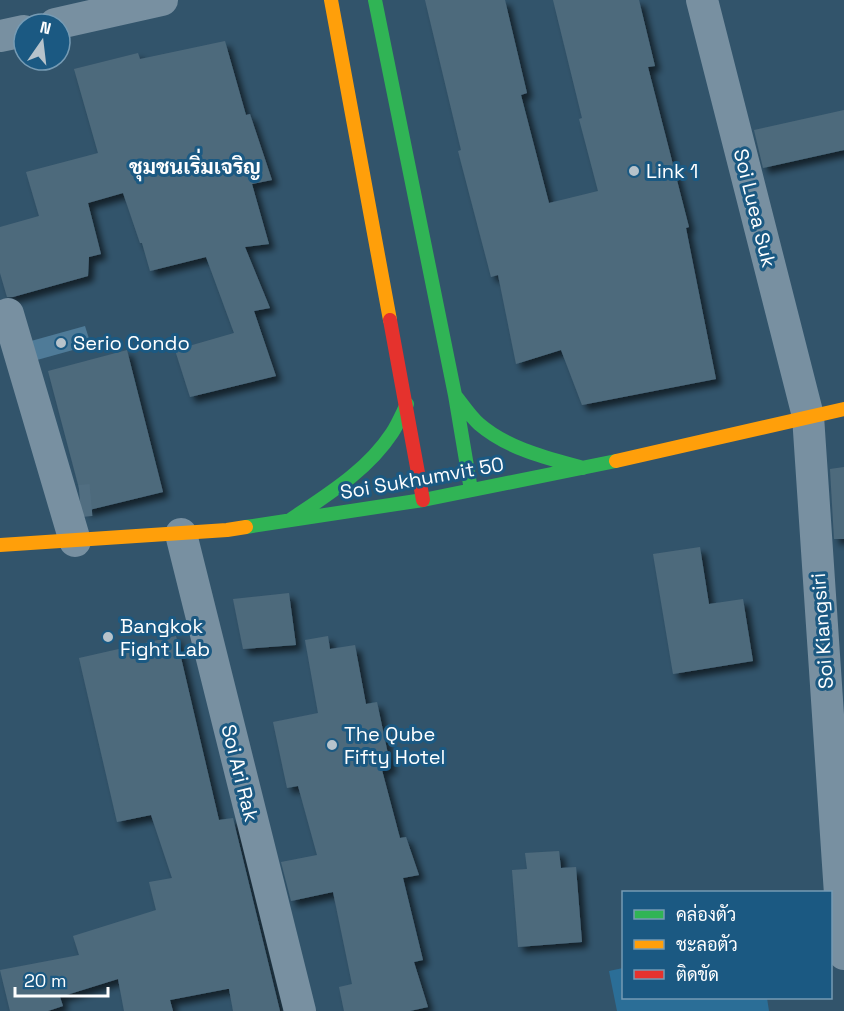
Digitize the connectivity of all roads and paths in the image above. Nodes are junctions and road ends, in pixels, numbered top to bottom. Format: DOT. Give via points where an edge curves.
graph roads {
  1 [pos="162,0"];
  2 [pos="331,0"];
  3 [pos="375,0"];
  4 [pos="702,0"];
  5 [pos="72,20"];
  6 [pos="8,314"];
  7 [pos="455,395"];
  8 [pos="407,404"];
  9 [pos="844,409"];
  10 [pos="808,416"];
  11 [pos="583,468"];
  12 [pos="471,490"];
  13 [pos="423,500"];
  14 [pos="290,520"];
  15 [pos="181,534"];
  16 [pos="75,541"];
  17 [pos="0,545"];
  18 [pos="844,954"];
  19 [pos="300,1011"];
  1 -- 5 [label="street"];
  2 -- 8 [label="main road"];
  3 -- 7 [label="main road"];
  4 -- 10 [label="street, Soi Luea Suk"];
  6 -- 16 [label="street" via="72,503"];
  7 -- 11 [label="main road" via="480,425 497,436 542,456"];
  7 -- 12 [label="main road"];
  8 -- 13 [label="main road"];
  8 -- 14 [label="main road" via="393,431 359,470"];
  9 -- 10 [label="main road, Soi Sukhumvit 50"];
  10 -- 11 [label="main road, Soi Sukhumvit 50"];
  10 -- 18 [label="street, Soi Kiangsiri"];
  11 -- 12 [label="main road, Soi Sukhumvit 50"];
  12 -- 13 [label="main road, Soi Sukhumvit 50"];
  13 -- 14 [label="main road, Soi Sukhumvit 50"];
  14 -- 15 [label="main road, Soi Sukhumvit 50"];
  15 -- 16 [label="main road, Soi Sukhumvit 50"];
  15 -- 19 [label="street, Soi Ari Rak"];
  16 -- 17 [label="main road, Soi Sukhumvit 50"];
}
